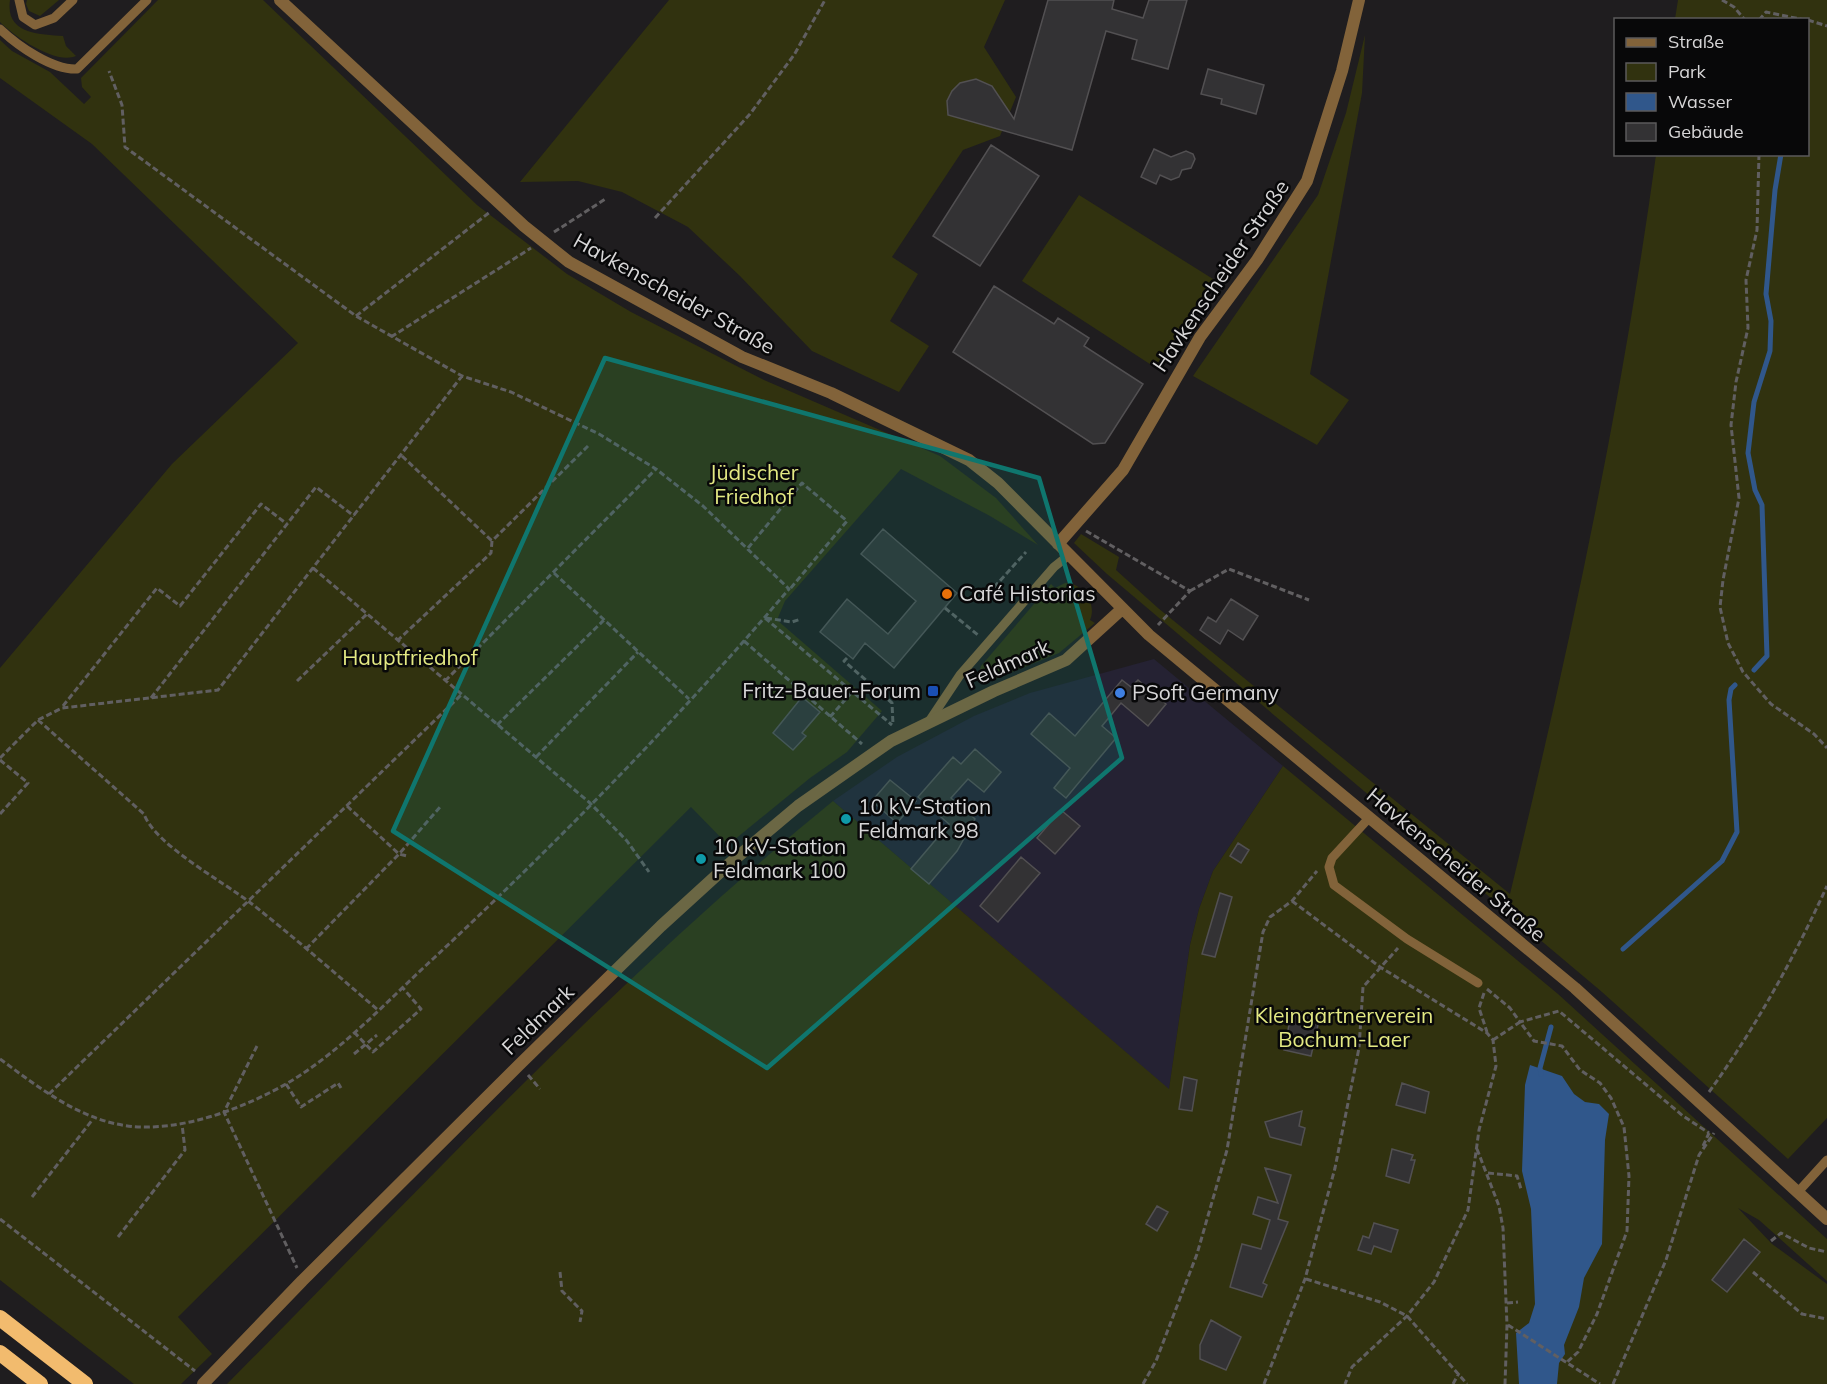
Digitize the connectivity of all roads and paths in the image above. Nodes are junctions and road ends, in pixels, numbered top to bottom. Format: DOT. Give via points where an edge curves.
graph roads {
  1 [pos="19,0"];
  2 [pos="73,0"];
  3 [pos="147,0"];
  4 [pos="280,0"];
  5 [pos="825,0"];
  6 [pos="1359,0"];
  7 [pos="1722,0"];
  8 [pos="1744,18"];
  9 [pos="1761,18"];
  10 [pos="1797,18"];
  11 [pos="1809,21"];
  12 [pos="1827,26"];
  13 [pos="0,29"];
  14 [pos="109,71"];
  15 [pos="1759,156"];
  16 [pos="607,198"];
  17 [pos="500,205"];
  18 [pos="655,218"];
  19 [pos="551,234"];
  20 [pos="532,246"];
  21 [pos="356,315"];
  22 [pos="391,337"];
  23 [pos="462,376"];
  24 [pos="588,446"];
  25 [pos="402,456"];
  26 [pos="656,469"];
  27 [pos="354,516"];
  28 [pos="287,524"];
  29 [pos="1074,525"];
  30 [pos="492,541"];
  31 [pos="1058,544"];
  32 [pos="748,548"];
  33 [pos="1026,552"];
  34 [pos="1069,555"];
  35 [pos="313,568"];
  36 [pos="554,573"];
  37 [pos="789,589"];
  38 [pos="1190,591"];
  39 [pos="988,594"];
  40 [pos="1310,600"];
  41 [pos="945,608"];
  42 [pos="1122,609"];
  43 [pos="367,614"];
  44 [pos="765,618"];
  45 [pos="605,619"];
  46 [pos="801,619"];
  47 [pos="1149,635"];
  48 [pos="978,636"];
  49 [pos="397,640"];
  50 [pos="744,641"];
  51 [pos="638,652"];
  52 [pos="847,658"];
  53 [pos="297,681"];
  54 [pos="446,681"];
  55 [pos="852,692"];
  56 [pos="461,695"];
  57 [pos="151,698"];
  58 [pos="689,699"];
  59 [pos="62,708"];
  60 [pos="830,717"];
  61 [pos="38,720"];
  62 [pos="930,720"];
  63 [pos="497,724"];
  64 [pos="892,725"];
  65 [pos="891,741"];
  66 [pos="1827,748"];
  67 [pos="872,754"];
  68 [pos="536,758"];
  69 [pos="0,759"];
  70 [pos="590,803"];
  71 [pos="347,806"];
  72 [pos="441,806"];
  73 [pos="0,814"];
  74 [pos="1369,818"];
  75 [pos="399,854"];
  76 [pos="407,856"];
  77 [pos="1332,858"];
  78 [pos="649,872"];
  79 [pos="1827,886"];
  80 [pos="1292,901"];
  81 [pos="250,902"];
  82 [pos="1407,939"];
  83 [pos="306,949"];
  84 [pos="1380,967"];
  85 [pos="1482,986"];
  86 [pos="402,987"];
  87 [pos="378,1010"];
  88 [pos="1520,1022"];
  89 [pos="354,1032"];
  90 [pos="1487,1033"];
  91 [pos="377,1035"];
  92 [pos="1493,1040"];
  93 [pos="366,1045"];
  94 [pos="257,1046"];
  95 [pos="354,1054"];
  96 [pos="0,1059"];
  97 [pos="286,1084"];
  98 [pos="341,1088"];
  99 [pos="49,1094"];
  100 [pos="1701,1102"];
  101 [pos="224,1112"];
  102 [pos="93,1119"];
  103 [pos="1722,1121"];
  104 [pos="182,1124"];
  105 [pos="1709,1133"];
  106 [pos="1476,1148"];
  107 [pos="1700,1155"];
  108 [pos="1827,1160"];
  109 [pos="1487,1173"];
  110 [pos="1521,1189"];
  111 [pos="1797,1192"];
  112 [pos="32,1197"];
  113 [pos="0,1219"];
  114 [pos="1827,1219"];
  115 [pos="118,1237"];
  116 [pos="1771,1241"];
  117 [pos="1827,1252"];
  118 [pos="560,1272"];
  119 [pos="1753,1272"];
  120 [pos="1305,1279"];
  121 [pos="302,1281"];
  122 [pos="1518,1302"];
  123 [pos="1507,1303"];
  124 [pos="1407,1316"];
  125 [pos="0,1318"];
  126 [pos="1827,1319"];
  127 [pos="580,1322"];
  128 [pos="1507,1325"];
  129 [pos="0,1353"];
  130 [pos="1567,1362"];
  131 [pos="1459,1373"];
  132 [pos="205,1382"];
  133 [pos="40,1384"];
  134 [pos="85,1384"];
  135 [pos="1143,1384"];
  136 [pos="1264,1384"];
  137 [pos="1345,1384"];
  138 [pos="1454,1384"];
  139 [pos="1467,1384"];
  140 [pos="1505,1384"];
  141 [pos="1600,1384"];
  142 [pos="1613,1384"];
  1 -- 2 [label="lane" via="22,17 35,25 54,18"];
  3 -- 13 [label="lane" via="77,69 64,70 16,45"];
  4 -- 17 [label="street, Havkenscheider Straße"];
  5 -- 18 [label="path" via="794,55 750,114"];
  6 -- 29 [label="street, Havkenscheider Straße" via="1342,71 1307,181 1257,260 1200,337 1123,470"];
  7 -- 8 [label="path"];
  9 -- 10 [label="path" via="1766,12"];
  11 -- 12 [label="path"];
  14 -- 21 [label="path" via="122,105 125,147"];
  15 -- 66 [label="path" via="1757,230 1746,280 1748,328 1731,425 1739,498 1720,607 1728,643 1743,672 1771,704"];
  16 -- 19 [label="path"];
  17 -- 21 [label="path"];
  17 -- 31 [label="street, Havkenscheider Straße" via="569,262 742,357 948,447 998,483"];
  20 -- 22 [label="path"];
  21 -- 22 [label="path"];
  22 -- 23 [label="path"];
  23 -- 25 [label="path"];
  23 -- 26 [label="path" via="511,392 599,434"];
  24 -- 30 [label="path"];
  25 -- 27 [label="path"];
  25 -- 30 [label="path"];
  26 -- 32 [label="path"];
  26 -- 36 [label="path"];
  27 -- 28 [label="path" via="316,487"];
  27 -- 35 [label="path"];
  28 -- 57 [label="path"];
  28 -- 59 [label="path" via="261,504 180,606 157,588"];
  29 -- 31 [label="street, Havkenscheider Straße"];
  29 -- 38 [label="path"];
  30 -- 49 [label="path" via="491,554"];
  31 -- 34 [label="street, Havkenscheider Straße"];
  32 -- 37 [label="path"];
  32 -- 37 [label="path" via="802,483 847,521"];
  33 -- 39 [label="path"];
  34 -- 42 [label="street, Havkenscheider Straße"];
  34 -- 62 [label="lane, Feldmark" via="1054,567 960,675"];
  35 -- 43 [label="path"];
  35 -- 57 [label="path" via="218,690"];
  36 -- 45 [label="path"];
  36 -- 54 [label="path"];
  37 -- 44 [label="path"];
  38 -- 40 [label="path" via="1229,569"];
  38 -- 47 [label="path"];
  41 -- 48 [label="path"];
  42 -- 47 [label="street, Havkenscheider Straße"];
  42 -- 62 [label="street, Feldmark" via="1066,660"];
  43 -- 49 [label="path"];
  43 -- 53 [label="path"];
  44 -- 46 [label="path" via="792,622"];
  44 -- 50 [label="path"];
  44 -- 55 [label="path"];
  45 -- 51 [label="path"];
  45 -- 63 [label="path"];
  47 -- 74 [label="street, Havkenscheider Straße"];
  49 -- 54 [label="path"];
  50 -- 58 [label="path"];
  50 -- 60 [label="path"];
  51 -- 58 [label="path"];
  51 -- 68 [label="path"];
  52 -- 64 [label="path" via="844,661 892,703"];
  54 -- 56 [label="path"];
  55 -- 60 [label="path"];
  55 -- 64 [label="path"];
  56 -- 63 [label="path"];
  56 -- 71 [label="path"];
  57 -- 59 [label="path"];
  58 -- 70 [label="path"];
  59 -- 61 [label="path"];
  60 -- 67 [label="path"];
  61 -- 69 [label="path"];
  61 -- 81 [label="path" via="144,814 147,824 192,862"];
  62 -- 65 [label="street, Feldmark"];
  63 -- 68 [label="path"];
  64 -- 65 [label="path"];
  65 -- 67 [label="street, Feldmark"];
  67 -- 121 [label="street, Feldmark" via="798,806 670,918"];
  68 -- 70 [label="path"];
  69 -- 73 [label="path" via="28,783"];
  70 -- 78 [label="path" via="627,841"];
  70 -- 86 [label="path"];
  71 -- 75 [label="path"];
  71 -- 81 [label="path"];
  72 -- 75 [label="path"];
  74 -- 77 [label="lane"];
  74 -- 100 [label="street, Havkenscheider Straße" via="1575,988"];
  75 -- 76 [label="path"];
  75 -- 83 [label="path"];
  77 -- 80 [label="path"];
  77 -- 82 [label="lane" via="1330,877 1340,891"];
  79 -- 100 [label="path" via="1799,947 1747,1037"];
  80 -- 84 [label="path"];
  80 -- 135 [label="path" via="1270,917 1259,944 1245,1054 1227,1150 1197,1254 1156,1361"];
  81 -- 83 [label="path"];
  81 -- 99 [label="path"];
  82 -- 84 [label="path"];
  82 -- 85 [label="lane"];
  83 -- 87 [label="path"];
  84 -- 90 [label="path"];
  84 -- 120 [label="path" via="1363,987 1359,1048 1341,1140"];
  85 -- 88 [label="path" via="1510,1008"];
  85 -- 90 [label="path" via="1479,1008"];
  86 -- 87 [label="path"];
  86 -- 93 [label="path" via="421,1009 373,1052"];
  87 -- 89 [label="path"];
  88 -- 92 [label="path"];
  88 -- 105 [label="path" via="1558,1011 1683,1116"];
  88 -- 130 [label="path" via="1534,1041 1562,1046 1581,1070 1600,1083 1624,1127 1629,1176 1627,1231 1597,1314 1578,1352"];
  89 -- 93 [label="path"];
  89 -- 97 [label="path"];
  90 -- 92 [label="path"];
  91 -- 93 [label="path"];
  92 -- 106 [label="path" via="1496,1066"];
  93 -- 95 [label="path"];
  94 -- 101 [label="path"];
  96 -- 99 [label="path"];
  97 -- 98 [label="path" via="301,1107 338,1083"];
  97 -- 101 [label="path"];
  99 -- 102 [label="path"];
  100 -- 103 [label="street, Havkenscheider Straße"];
  101 -- 104 [label="path"];
  101 -- 121 [label="path"];
  102 -- 104 [label="path" via="151,1128"];
  102 -- 112 [label="path"];
  103 -- 105 [label="path"];
  103 -- 107 [label="path"];
  103 -- 111 [label="street, Havkenscheider Straße"];
  104 -- 115 [label="path" via="185,1150"];
  105 -- 107 [label="path"];
  106 -- 109 [label="path"];
  106 -- 124 [label="path" via="1468,1210 1434,1282"];
  107 -- 142 [label="path" via="1666,1260"];
  108 -- 111 [label="lane"];
  109 -- 110 [label="path" via="1517,1176"];
  109 -- 123 [label="path" via="1503,1228"];
  111 -- 114 [label="street, Havkenscheider Straße"];
  113 -- 132 [label="path"];
  116 -- 117 [label="path" via="1782,1233 1809,1248"];
  118 -- 127 [label="path" via="562,1291 582,1311"];
  119 -- 126 [label="path" via="1802,1314"];
  120 -- 124 [label="path" via="1380,1302"];
  120 -- 136 [label="path"];
  121 -- 132 [label="street, Feldmark"];
  122 -- 123 [label="path"];
  123 -- 128 [label="path"];
  124 -- 131 [label="path"];
  124 -- 137 [label="path" via="1352,1367"];
  125 -- 134 [label="highway"];
  128 -- 130 [label="path"];
  128 -- 140 [label="path"];
  129 -- 133 [label="highway"];
  130 -- 141 [label="path"];
  131 -- 138 [label="path"];
  131 -- 139 [label="path"];
}
